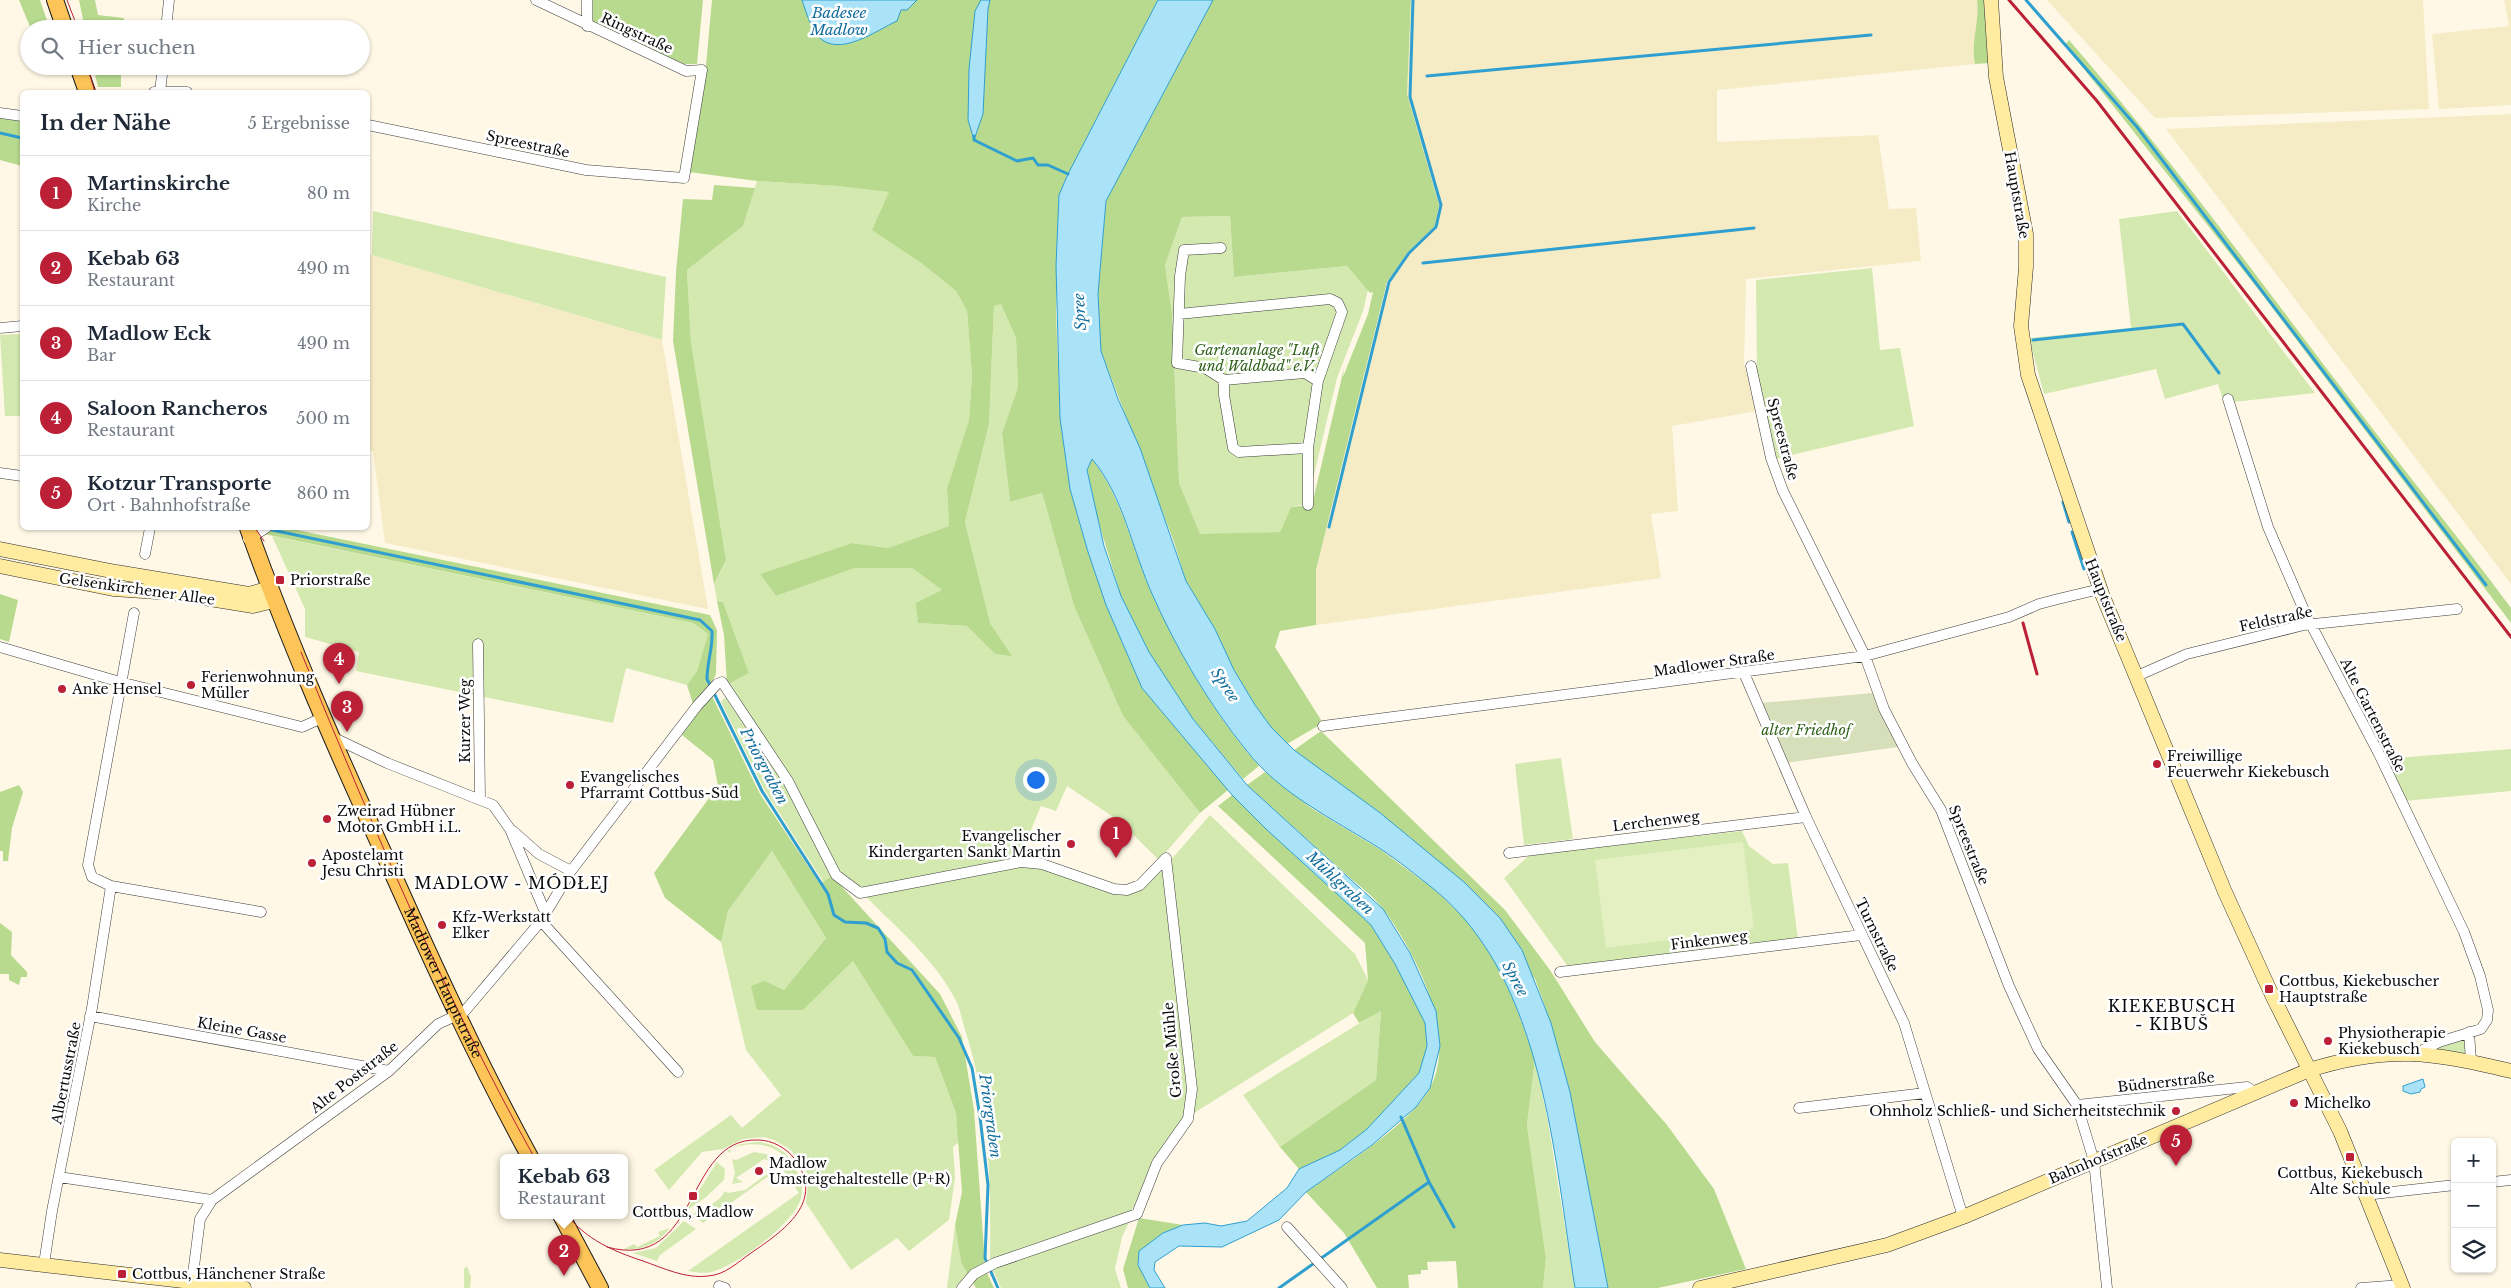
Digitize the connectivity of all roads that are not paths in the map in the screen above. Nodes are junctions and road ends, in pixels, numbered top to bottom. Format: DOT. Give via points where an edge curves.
graph roads {
  1 [pos="55,0"];
  2 [pos="169,0"];
  3 [pos="536,0"];
  4 [pos="587,0"];
  5 [pos="1991,0"];
  6 [pos="62,20"];
  7 [pos="167,20"];
  8 [pos="587,26"];
  9 [pos="81,75"];
  10 [pos="161,75"];
  11 [pos="86,90"];
  12 [pos="160,90"];
  13 [pos="0,112"];
  14 [pos="20,116"];
  15 [pos="370,125"];
  16 [pos="684,178"];
  17 [pos="1221,248"];
  18 [pos="1179,314"];
  19 [pos="20,326"];
  20 [pos="0,328"];
  21 [pos="1751,366"];
  22 [pos="1224,380"];
  23 [pos="1318,381"];
  24 [pos="2228,399"];
  25 [pos="1308,448"];
  26 [pos="0,473"];
  27 [pos="20,476"];
  28 [pos="1308,505"];
  29 [pos="150,530"];
  30 [pos="254,533"];
  31 [pos="0,549"];
  32 [pos="145,554"];
  33 [pos="0,566"];
  34 [pos="2100,589"];
  35 [pos="272,594"];
  36 [pos="2457,609"];
  37 [pos="134,613"];
  38 [pos="2312,625"];
  39 [pos="478,644"];
  40 [pos="0,647"];
  41 [pos="1865,656"];
  42 [pos="1744,673"];
  43 [pos="2137,676"];
  44 [pos="120,682"];
  45 [pos="322,718"];
  46 [pos="1323,726"];
  47 [pos="330,736"];
  48 [pos="480,798"];
  49 [pos="1806,816"];
  50 [pos="510,829"];
  51 [pos="1510,854"];
  52 [pos="1166,858"];
  53 [pos="570,871"];
  54 [pos="111,886"];
  55 [pos="261,912"];
  56 [pos="543,917"];
  57 [pos="1861,935"];
  58 [pos="1560,972"];
  59 [pos="456,1014"];
  60 [pos="90,1016"];
  61 [pos="2469,1032"];
  62 [pos="2417,1052"];
  63 [pos="2471,1061"];
  64 [pos="2309,1070"];
  65 [pos="389,1071"];
  66 [pos="2511,1071"];
  67 [pos="678,1072"];
  68 [pos="1925,1093"];
  69 [pos="2256,1093"];
  70 [pos="2077,1106"];
  71 [pos="1799,1108"];
  72 [pos="528,1154"];
  73 [pos="2094,1161"];
  74 [pos="59,1177"];
  75 [pos="2511,1180"];
  76 [pos="2496,1182"];
  77 [pos="2451,1185"];
  78 [pos="2365,1195"];
  79 [pos="212,1200"];
  80 [pos="1963,1217"];
  81 [pos="563,1219"];
  82 [pos="1287,1227"];
  83 [pos="0,1260"];
  84 [pos="44,1264"];
  85 [pos="192,1282"];
  86 [pos="2403,1287"];
  87 [pos="244,1288"];
  88 [pos="600,1288"];
  89 [pos="962,1288"];
  90 [pos="1342,1288"];
  91 [pos="1700,1288"];
  92 [pos="2107,1288"];
  93 [pos="2361,1288"];
  1 -- 6 [label="main road"];
  2 -- 7 [label="street"];
  3 -- 8 [label="street, Ringstraße"];
  4 -- 8 [label="street"];
  5 -- 34 [label="street, Hauptstraße" via="2000,104 2026,234 2021,326 2028,374"];
  8 -- 16 [label="street, Ringstraße" via="686,71 702,70"];
  9 -- 11 [label="main road"];
  10 -- 12 [label="street"];
  13 -- 14 [label="street"];
  15 -- 16 [label="street, Spreestraße" via="547,163"];
  17 -- 18 [label="street" via="1184,250"];
  18 -- 22 [label="street" via="1177,363 1205,368"];
  18 -- 23 [label="street" via="1330,299 1338,303 1342,312"];
  19 -- 20 [label="street"];
  21 -- 41 [label="street, Spreestraße" via="1771,458 1783,491"];
  22 -- 23 [label="street" via="1305,373"];
  22 -- 25 [label="street" via="1233,448 1239,452"];
  23 -- 25 [label="street"];
  24 -- 38 [label="street, Alte Gartenstraße" via="2268,527"];
  25 -- 28 [label="street"];
  26 -- 27 [label="street"];
  29 -- 32 [label="street"];
  30 -- 35 [label="main road, Madlower Hauptstraße"];
  31 -- 35 [label="street, Gelsenkirchener Allee" via="116,572 250,594"];
  33 -- 35 [label="street, Gelsenkirchener Allee" via="113,589 173,593 253,606"];
  34 -- 41 [label="street, Madlower Straße" via="2045,602 2009,618"];
  34 -- 43 [label="street, Hauptstraße"];
  35 -- 45 [label="main road, Madlower Hauptstraße"];
  36 -- 38 [label="street, Feldstraße"];
  37 -- 44 [label="street"];
  38 -- 43 [label="street, Feldstraße" via="2304,624 2188,654"];
  38 -- 61 [label="street, Alte Gartenstraße" via="2379,754 2466,939 2488,1010 2487,1020 2481,1029"];
  39 -- 48 [label="street, Kurzer Weg"];
  40 -- 44 [label="street"];
  41 -- 42 [label="street, Madlower Straße"];
  41 -- 70 [label="street, Spreestraße" via="1884,709 1941,810 2009,986 2038,1049"];
  42 -- 46 [label="street, Madlower Straße"];
  42 -- 49 [label="street, Turnstraße"];
  43 -- 64 [label="street, Hauptstraße" via="2225,892"];
  44 -- 45 [label="street" via="302,727"];
  44 -- 54 [label="street" via="88,865 92,877"];
  45 -- 47 [label="main road, Madlower Hauptstraße"];
  47 -- 48 [label="street" via="387,763"];
  47 -- 59 [label="main road, Madlower Hauptstraße"];
  48 -- 50 [label="street" via="493,805"];
  49 -- 51 [label="street, Lerchenweg"];
  49 -- 57 [label="street, Turnstraße"];
  50 -- 53 [label="street" via="539,854"];
  50 -- 56 [label="street"];
  52 -- 53 [label="street, Alte Poststraße" via="1140,885 1127,890 1114,889 1042,864 1022,862 860,893 836,875 788,781 719,683 706,695"];
  52 -- 89 [label="street, Große Mühle" via="1192,1089 1188,1119 1157,1163 1138,1214 995,1263 980,1271"];
  53 -- 56 [label="street, Alte Poststraße"];
  54 -- 55 [label="street"];
  54 -- 60 [label="street, Albertusstraße"];
  56 -- 59 [label="street, Alte Poststraße" via="464,1012"];
  56 -- 67 [label="street"];
  57 -- 58 [label="street, Finkenweg"];
  57 -- 68 [label="street, Turnstraße" via="1904,1023"];
  59 -- 65 [label="street, Alte Poststraße" via="438,1024"];
  59 -- 72 [label="main road, Madlower Hauptstraße"];
  60 -- 65 [label="street, Kleine Gasse"];
  60 -- 74 [label="street, Albertusstraße"];
  61 -- 62 [label="street, Alte Gartenstraße"];
  61 -- 63 [label="street"];
  62 -- 63 [label="street, Bahnhofstraße"];
  62 -- 64 [label="street, Bahnhofstraße" via="2370,1054"];
  63 -- 66 [label="street, Bahnhofstraße"];
  64 -- 69 [label="street, Bahnhofstraße"];
  64 -- 78 [label="street, Hauptstraße" via="2340,1131"];
  65 -- 79 [label="street, Alte Poststraße"];
  68 -- 71 [label="street"];
  68 -- 80 [label="street, Turnstraße"];
  69 -- 70 [label="street, Büdnerstraße" via="2246,1086"];
  69 -- 73 [label="street, Bahnhofstraße"];
  70 -- 73 [label="street, Spreestraße"];
  73 -- 80 [label="street, Bahnhofstraße"];
  73 -- 92 [label="street, Spreestraße"];
  74 -- 79 [label="street"];
  74 -- 84 [label="street, Albertusstraße"];
  75 -- 76 [label="street"];
  77 -- 78 [label="street"];
  78 -- 86 [label="street"];
  79 -- 85 [label="street, Alte Poststraße" via="200,1219"];
  80 -- 91 [label="street, Bahnhofstraße" via="1887,1245"];
  81 -- 88 [label="main road"];
  82 -- 90 [label="street"];
  83 -- 84 [label="street"];
  84 -- 85 [label="street"];
  85 -- 87 [label="street"];
  86 -- 93 [label="street"];
}
